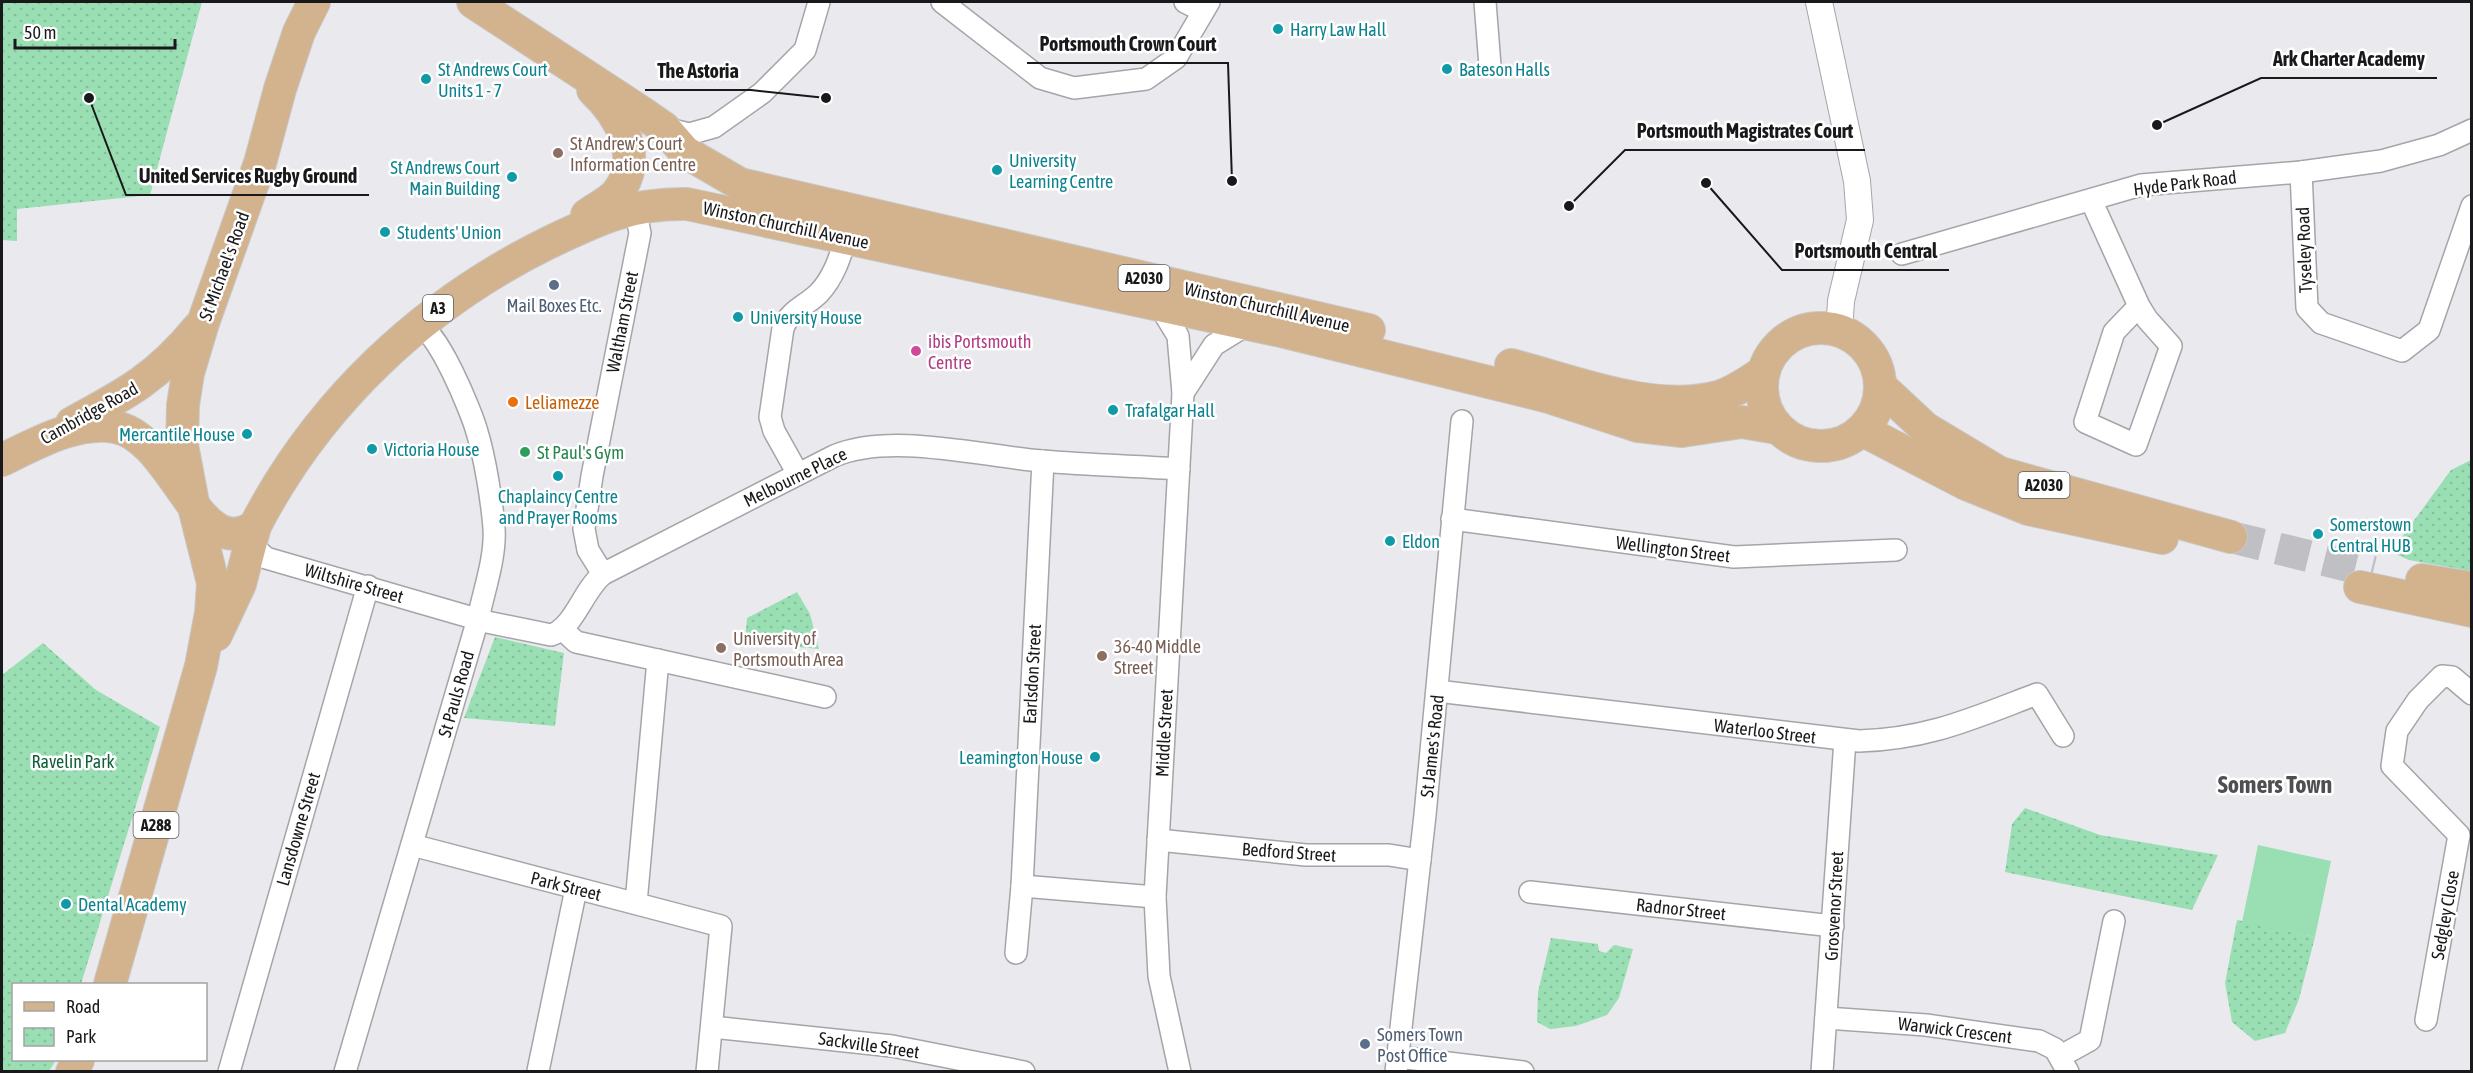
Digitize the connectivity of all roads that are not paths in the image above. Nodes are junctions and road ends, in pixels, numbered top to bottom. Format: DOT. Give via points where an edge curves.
graph roads {
  1 [pos="294,2"];
  2 [pos="314,2"];
  3 [pos="473,2"];
  4 [pos="819,2"];
  5 [pos="942,2"];
  6 [pos="1485,2"];
  7 [pos="1819,2"];
  8 [pos="1199,5"];
  9 [pos="557,57"];
  10 [pos="1490,66"];
  11 [pos="280,89"];
  12 [pos="664,128"];
  13 [pos="2472,130"];
  14 [pos="2301,172"];
  15 [pos="2091,200"];
  16 [pos="2472,206"];
  17 [pos="635,208"];
  18 [pos="570,233"];
  19 [pos="846,238"];
  20 [pos="1902,254"];
  21 [pos="1159,305"];
  22 [pos="2139,306"];
  23 [pos="203,322"];
  24 [pos="1248,324"];
  25 [pos="418,325"];
  26 [pos="1839,333"];
  27 [pos="1762,373"];
  28 [pos="1881,387"];
  29 [pos="1183,393"];
  30 [pos="1462,421"];
  31 [pos="1777,428"];
  32 [pos="1862,430"];
  33 [pos="12,455"];
  34 [pos="1043,461"];
  35 [pos="1179,469"];
  36 [pos="798,474"];
  37 [pos="193,503"];
  38 [pos="1452,519"];
  39 [pos="255,526"];
  40 [pos="1896,550"];
  41 [pos="603,574"];
  42 [pos="368,586"];
  43 [pos="2472,588"];
  44 [pos="2472,611"];
  45 [pos="478,619"];
  46 [pos="562,629"];
  47 [pos="658,660"];
  48 [pos="201,666"];
  49 [pos="1437,691"];
  50 [pos="2472,694"];
  51 [pos="825,697"];
  52 [pos="2063,736"];
  53 [pos="1845,740"];
  54 [pos="2465,829"];
  55 [pos="1158,840"];
  56 [pos="412,846"];
  57 [pos="1420,860"];
  58 [pos="1022,886"];
  59 [pos="576,889"];
  60 [pos="1530,892"];
  61 [pos="1155,897"];
  62 [pos="636,903"];
  63 [pos="2114,921"];
  64 [pos="1833,926"];
  65 [pos="1016,953"];
  66 [pos="110,983"];
  67 [pos="1826,1018"];
  68 [pos="2426,1020"];
  69 [pos="712,1027"];
  70 [pos="1397,1064"];
  71 [pos="2065,1064"];
  72 [pos="229,1071"];
  73 [pos="345,1071"];
  74 [pos="538,1071"];
  75 [pos="707,1071"];
  76 [pos="1024,1071"];
  77 [pos="1180,1071"];
  78 [pos="1523,1071"];
  79 [pos="1822,1071"];
  1 -- 11 [label="main road"];
  2 -- 11 [label="main road, St Michael's Road" via="299,32"];
  3 -- 9 [label="main road, A3"];
  4 -- 12 [label="street" via="805,50 762,93 714,127 690,134"];
  5 -- 8 [label="street" via="1040,78 1074,87 1146,79 1176,58"];
  6 -- 10 [label="street"];
  7 -- 26 [label="street" via="1858,191 1860,220 1841,301"];
  9 -- 12 [label="main road, Winston Churchill Avenue / A2030"];
  9 -- 18 [label="main road, A3" via="612,110 629,153 628,175 616,195"];
  11 -- 23 [label="main road, St Michael's Road" via="260,164"];
  12 -- 27 [label="main road, Winston Churchill Avenue / A2030" via="701,164 764,192 1287,310 1626,395 1690,402 1729,393"];
  13 -- 14 [label="street, Hyde Park Road" via="2439,145 2381,161"];
  14 -- 15 [label="street, Hyde Park Road" via="2141,185"];
  14 -- 16 [label="street, Tyseley Road" via="2307,308 2321,323 2402,351 2429,330"];
  15 -- 20 [label="street, Hyde Park Road"];
  15 -- 22 [label="street"];
  17 -- 18 [label="main road, Winston Churchill Avenue / A2030" via="610,214"];
  17 -- 19 [label="main road, Winston Churchill Avenue / A2030" via="687,204"];
  17 -- 41 [label="street, Waltham Street" via="640,233 584,529 588,550"];
  18 -- 25 [label="main road, A3" via="477,281"];
  19 -- 21 [label="main road, Winston Churchill Avenue / A2030"];
  19 -- 36 [label="street" via="837,266 819,292 787,316 783,328 770,417"];
  21 -- 24 [label="main road, Winston Churchill Avenue / A2030"];
  21 -- 29 [label="street, Middle Street" via="1178,336"];
  22 -- 22 [label="street" via="2114,332 2085,422 2136,445 2171,346"];
  23 -- 33 [label="main road, Cambridge Road" via="173,356 136,388"];
  23 -- 37 [label="main road, St Michael's Road" via="188,373 182,419 185,468"];
  24 -- 29 [label="street, Middle Street" via="1214,345"];
  24 -- 31 [label="main road, Winston Churchill Avenue / A2030" via="1549,397 1638,426 1682,431 1742,422"];
  25 -- 39 [label="main road, A3" via="329,412"];
  25 -- 45 [label="street, St Pauls Road" via="431,333 477,432 494,529"];
  26 -- 27 [label="main road" via="1820,327 1798,332 1777,346"];
  26 -- 28 [label="main road" via="1852,336 1870,352"];
  27 -- 31 [label="main road" via="1767,414"];
  28 -- 32 [label="main road" via="1874,414"];
  28 -- 32 [label="main road, A2030" via="1925,428 2000,473 2225,544 2028,509 1966,484"];
  29 -- 35 [label="street, Middle Street"];
  30 -- 38 [label="street, St James's Road"];
  31 -- 32 [label="main road" via="1795,441 1813,446 1844,442"];
  33 -- 37 [label="main road, Cambridge Road" via="81,428 118,427 147,443"];
  34 -- 35 [label="street, Melbourne Place"];
  34 -- 36 [label="street, Melbourne Place" via="870,445 846,451"];
  34 -- 58 [label="street, Earlsdon Street"];
  35 -- 55 [label="street, Middle Street"];
  36 -- 41 [label="street, Melbourne Place"];
  37 -- 39 [label="main road, Cambridge Road" via="209,524 226,534 236,535"];
  37 -- 48 [label="main road, A288" via="213,583 212,613"];
  38 -- 40 [label="street, Wellington Street" via="1734,557"];
  38 -- 49 [label="street, St James's Road"];
  39 -- 42 [label="street, Wiltshire Street" via="254,547 266,558"];
  39 -- 48 [label="main road, A288" via="240,585"];
  41 -- 46 [label="street, Melbourne Place" via="590,586"];
  42 -- 45 [label="street, Wiltshire Street"];
  42 -- 72 [label="street, Lansdowne Street"];
  43 -- 44 [label="main road" via="2367,579"];
  45 -- 46 [label="street, Wiltshire Street" via="542,634 551,635"];
  45 -- 56 [label="street, St Pauls Road"];
  46 -- 47 [label="street" via="576,642"];
  47 -- 51 [label="street"];
  47 -- 62 [label="street"];
  48 -- 66 [label="main road, A288"];
  49 -- 53 [label="street, Waterloo Street"];
  49 -- 57 [label="street, St James's Road"];
  50 -- 54 [label="street, Sedgley Close" via="2452,677 2442,676 2418,700 2397,731 2392,766"];
  52 -- 53 [label="street, Waterloo Street" via="2037,694 1940,731 1896,740"];
  53 -- 64 [label="street, Grosvenor Street"];
  54 -- 68 [label="street, Sedgley Close"];
  55 -- 57 [label="street, Bedford Street" via="1306,855 1389,855"];
  55 -- 61 [label="street, Middle Street"];
  56 -- 59 [label="street, Park Street"];
  56 -- 73 [label="street, St Pauls Road"];
  57 -- 70 [label="street, St James's Road"];
  58 -- 61 [label="street"];
  58 -- 65 [label="street, Earlsdon Street"];
  59 -- 62 [label="street, Park Street"];
  59 -- 74 [label="street"];
  60 -- 64 [label="street, Radnor Street"];
  61 -- 77 [label="street, Middle Street" via="1159,976"];
  62 -- 69 [label="street, Park Street" via="721,926"];
  63 -- 71 [label="street" via="2090,1040"];
  64 -- 67 [label="street, Grosvenor Street"];
  67 -- 71 [label="street, Warwick Crescent" via="1926,1025 2039,1041 2048,1044"];
  67 -- 79 [label="street, Grosvenor Street"];
  69 -- 75 [label="street"];
  69 -- 76 [label="street, Sackville Street" via="892,1046"];
  70 -- 78 [label="street"];
}
